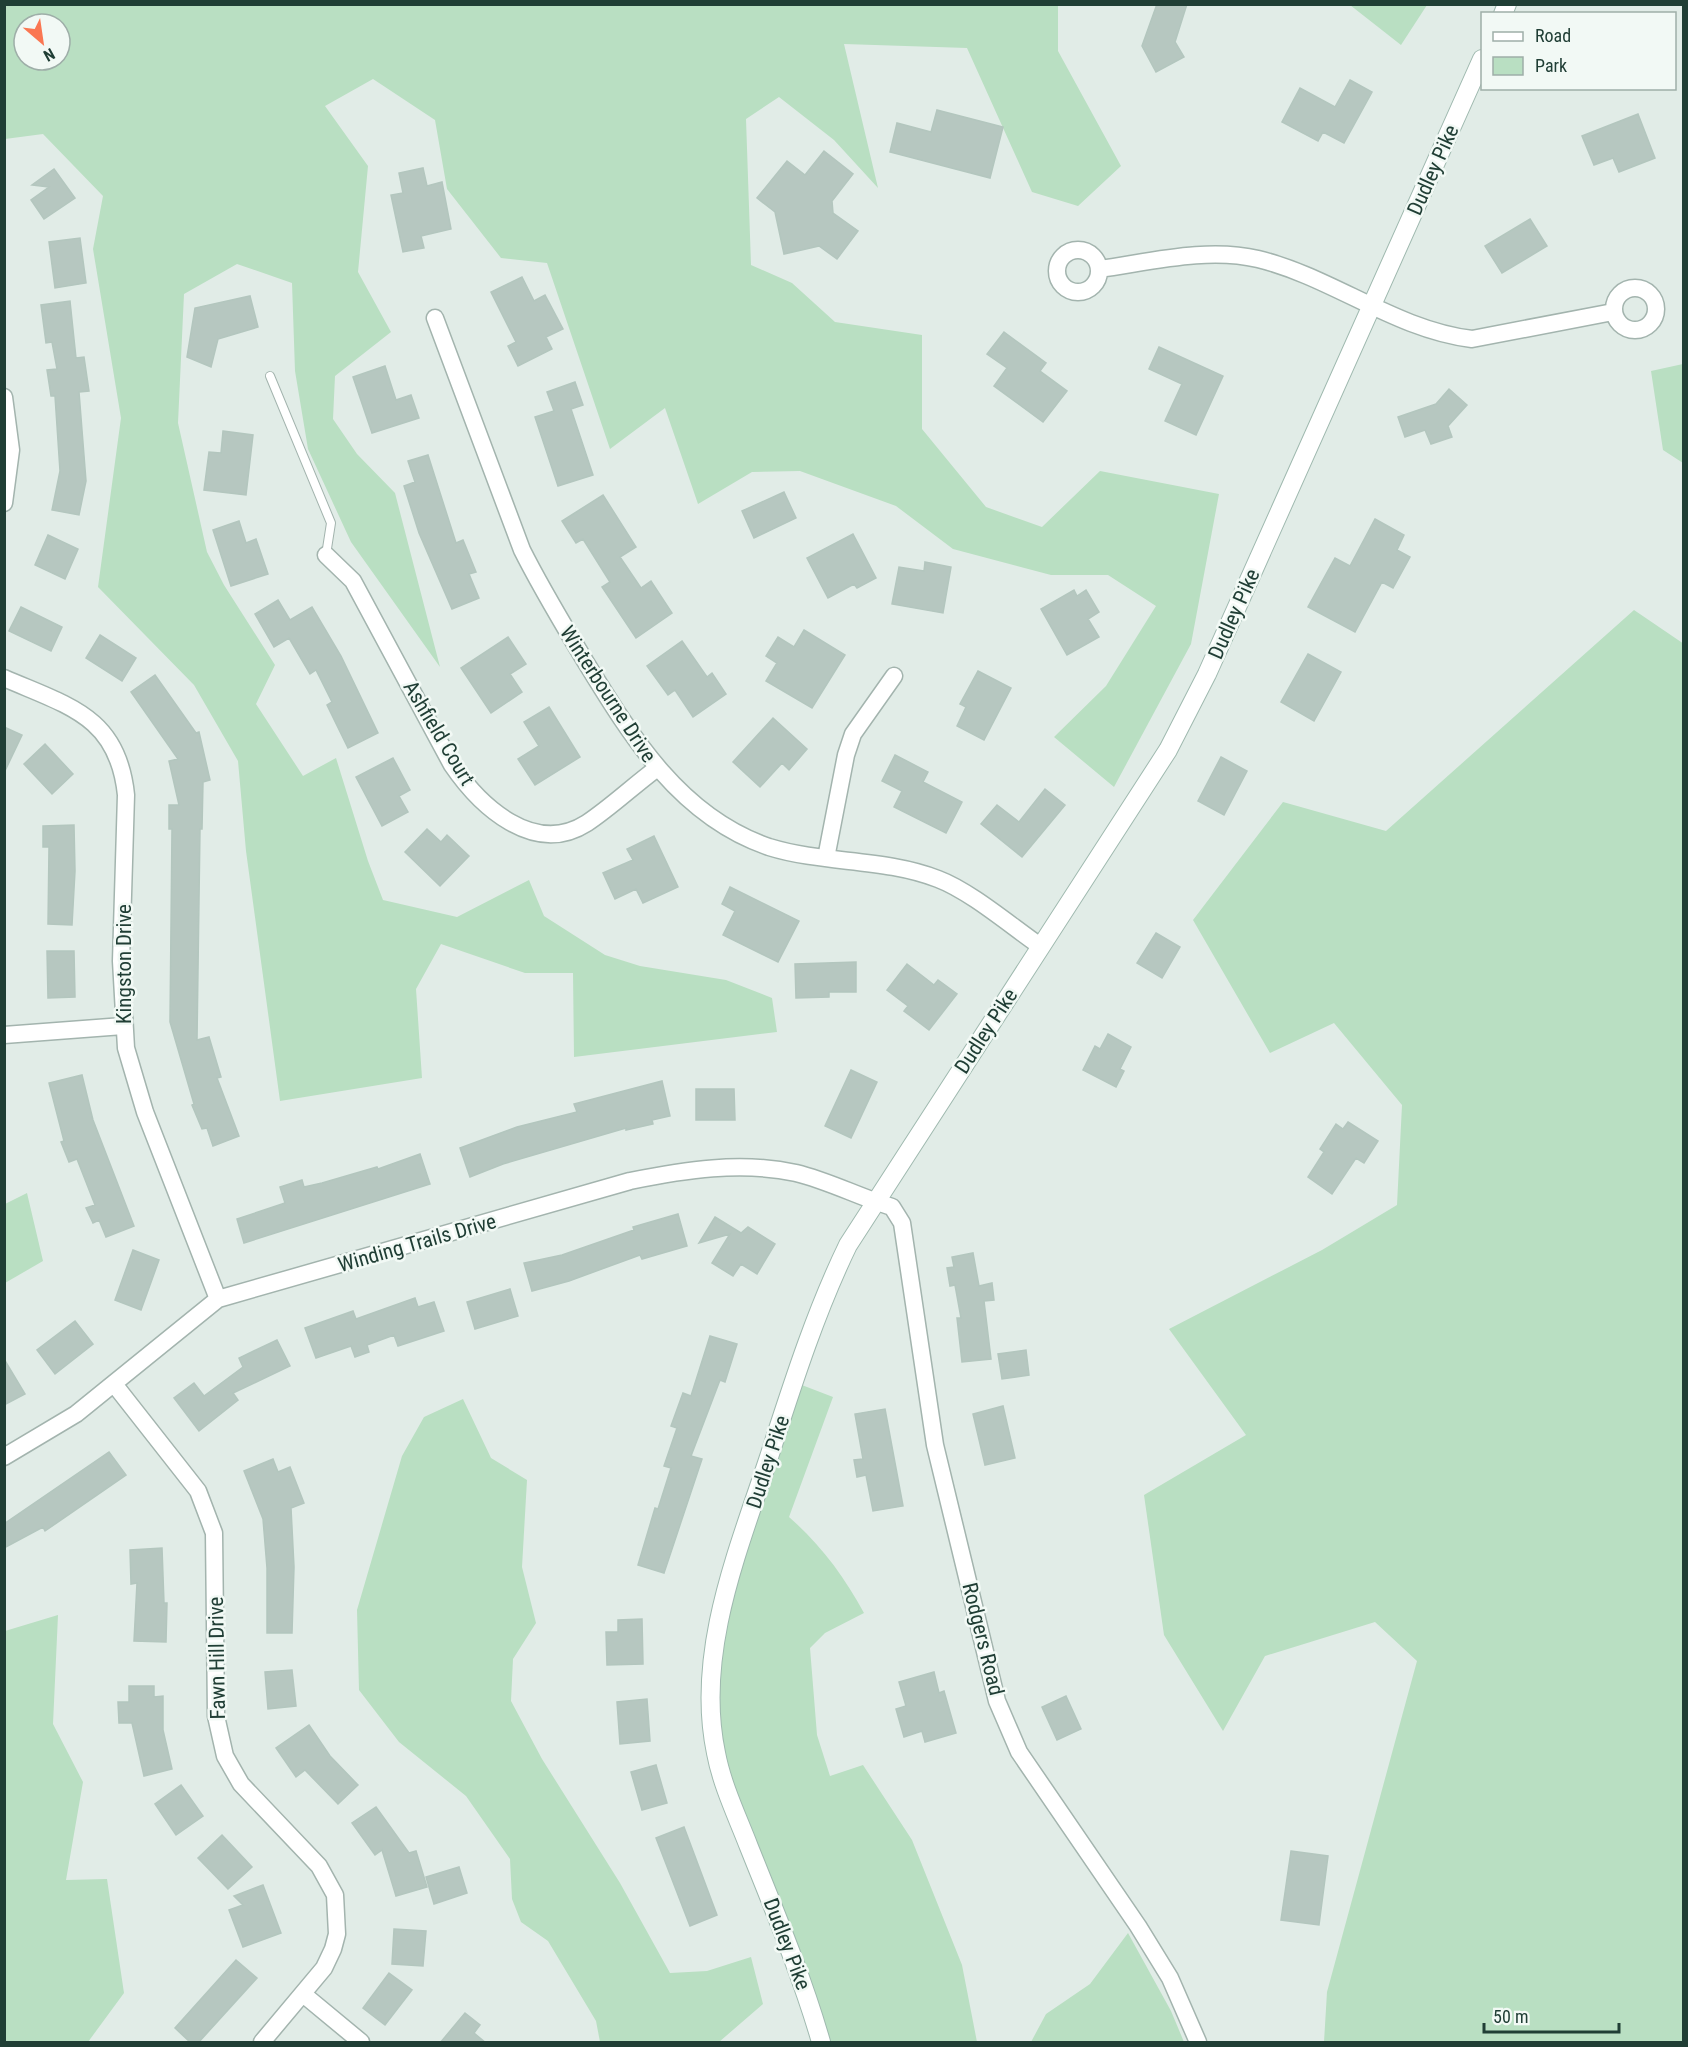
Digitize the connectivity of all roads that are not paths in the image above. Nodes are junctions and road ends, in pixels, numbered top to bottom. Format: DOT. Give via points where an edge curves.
graph roads {
  1 [pos="1481,61"];
  2 [pos="1100,269"];
  3 [pos="1372,305"];
  4 [pos="1613,312"];
  5 [pos="435,318"];
  6 [pos="270,376"];
  7 [pos="4,397"];
  8 [pos="4,504"];
  9 [pos="326,555"];
  10 [pos="894,676"];
  11 [pos="4,678"];
  12 [pos="656,769"];
  13 [pos="826,858"];
  14 [pos="1040,946"];
  15 [pos="123,1026"];
  16 [pos="4,1035"];
  17 [pos="875,1202"];
  18 [pos="218,1299"];
  19 [pos="114,1384"];
  20 [pos="4,1457"];
  21 [pos="303,1994"];
  22 [pos="262,2043"];
  23 [pos="361,2043"];
  24 [pos="821,2043"];
  25 [pos="1198,2043"];
  1 -- 3 [label="street, Dudley Pike"];
  2 -- 3 [label="street" via="1199,256 1256,259 1288,268"];
  3 -- 4 [label="street" via="1422,327 1472,339"];
  3 -- 14 [label="street, Dudley Pike" via="1207,674 1173,740"];
  5 -- 12 [label="street, Winterbourne Drive" via="538,583 627,730"];
  6 -- 9 [label="lane" via="331,523"];
  7 -- 8 [label="street" via="11,450"];
  9 -- 12 [label="street, Ashfield Court" via="353,581 464,783 504,819 534,832 570,830 586,824"];
  10 -- 13 [label="street" via="853,734"];
  11 -- 15 [label="street, Kingston Drive" via="75,709 100,728 123,770"];
  12 -- 13 [label="street, Winterbourne Drive" via="718,822 741,836 795,854"];
  13 -- 14 [label="street, Winterbourne Drive" via="900,868 939,879"];
  14 -- 17 [label="street, Dudley Pike"];
  15 -- 16 [label="street"];
  15 -- 18 [label="street, Kingston Drive" via="146,1112"];
  17 -- 18 [label="street, Winding Trails Drive" via="794,1173 742,1168 688,1169 630,1180"];
  17 -- 24 [label="street, Dudley Pike" via="828,1287 776,1435 728,1584 710,1686 714,1743 722,1777 807,1996"];
  17 -- 25 [label="street, Rodgers Road" via="892,1207 902,1223 935,1445 997,1701 1019,1752 1170,1978"];
  18 -- 19 [label="street, Winding Trails Drive"];
  19 -- 20 [label="street, Winding Trails Drive" via="76,1414"];
  19 -- 21 [label="street, Fawn Hill Drive" via="198,1491 214,1533 216,1716 225,1756 241,1784 319,1866 335,1895 337,1934 333,1949 324,1968"];
  21 -- 22 [label="street, Fawn Hill Drive"];
  21 -- 23 [label="street"];
}
